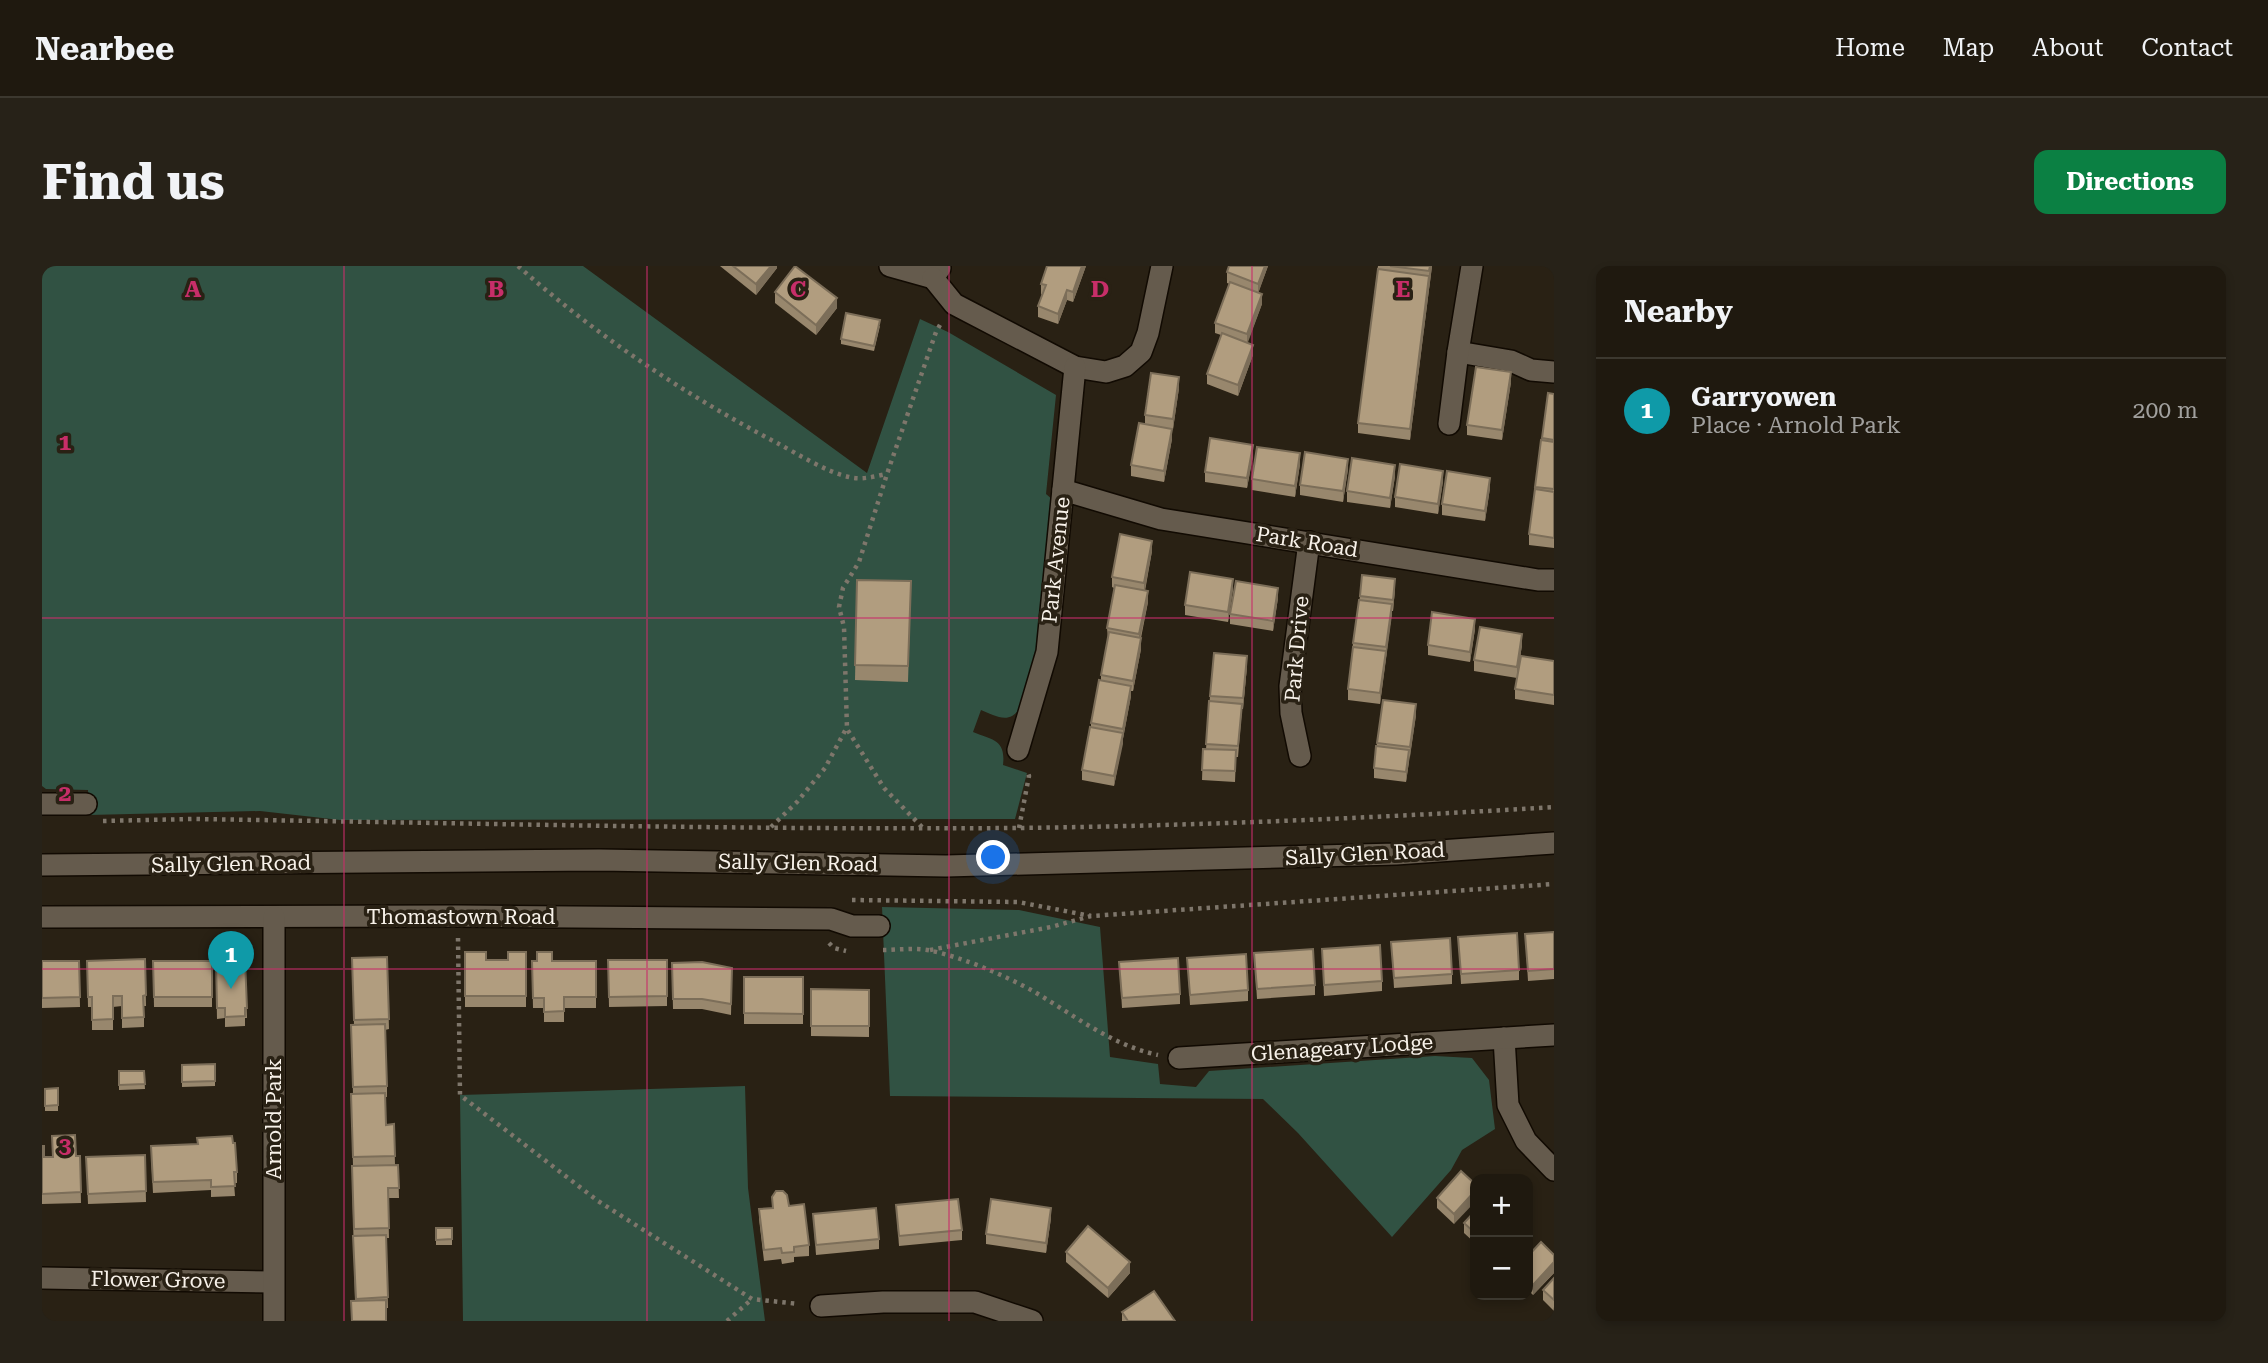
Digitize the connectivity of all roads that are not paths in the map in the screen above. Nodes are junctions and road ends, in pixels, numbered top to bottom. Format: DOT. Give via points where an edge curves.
graph roads {
  1 [pos="890,266"];
  2 [pos="1162,266"];
  3 [pos="1472,266"];
  4 [pos="937,272"];
  5 [pos="1458,352"];
  6 [pos="1075,367"];
  7 [pos="1554,372"];
  8 [pos="1449,424"];
  9 [pos="1063,490"];
  10 [pos="1309,542"];
  11 [pos="1554,580"];
  12 [pos="1018,750"];
  13 [pos="1300,756"];
  14 [pos="42,804"];
  15 [pos="92,813"];
  16 [pos="1554,843"];
  17 [pos="42,864"];
  18 [pos="42,917"];
  19 [pos="275,917"];
  20 [pos="879,926"];
  21 [pos="1554,1035"];
  22 [pos="1504,1038"];
  23 [pos="1180,1058"];
  24 [pos="1554,1170"];
  25 [pos="42,1279"];
  26 [pos="273,1282"];
  27 [pos="821,1306"];
  28 [pos="274,1321"];
  29 [pos="1032,1321"];
  1 -- 4 [label="street"];
  2 -- 6 [label="street" via="1140,352 1125,366 1106,373"];
  3 -- 5 [label="street"];
  4 -- 6 [label="street" via="954,304"];
  5 -- 7 [label="street"];
  5 -- 8 [label="street"];
  6 -- 9 [label="street, Park Avenue"];
  9 -- 10 [label="street, Park Road" via="1161,519"];
  9 -- 12 [label="street, Park Avenue" via="1047,652"];
  10 -- 11 [label="street, Park Road"];
  10 -- 13 [label="street, Park Drive" via="1290,685"];
  14 -- 15 [label="street"];
  16 -- 17 [label="street, Sally Glen Road" via="1396,854 946,866 599,860"];
  18 -- 19 [label="street, Thomastown Road"];
  19 -- 20 [label="street, Thomastown Road" via="831,919 852,926"];
  19 -- 26 [label="street, Arnold Park"];
  21 -- 22 [label="street, Glenageary Lodge"];
  22 -- 23 [label="street, Glenageary Lodge"];
  22 -- 24 [label="street" via="1508,1105 1526,1142"];
  25 -- 26 [label="street, Flower Grove"];
  26 -- 28 [label="street, Arnold Park"];
  27 -- 29 [label="street" via="975,1301"];
}
